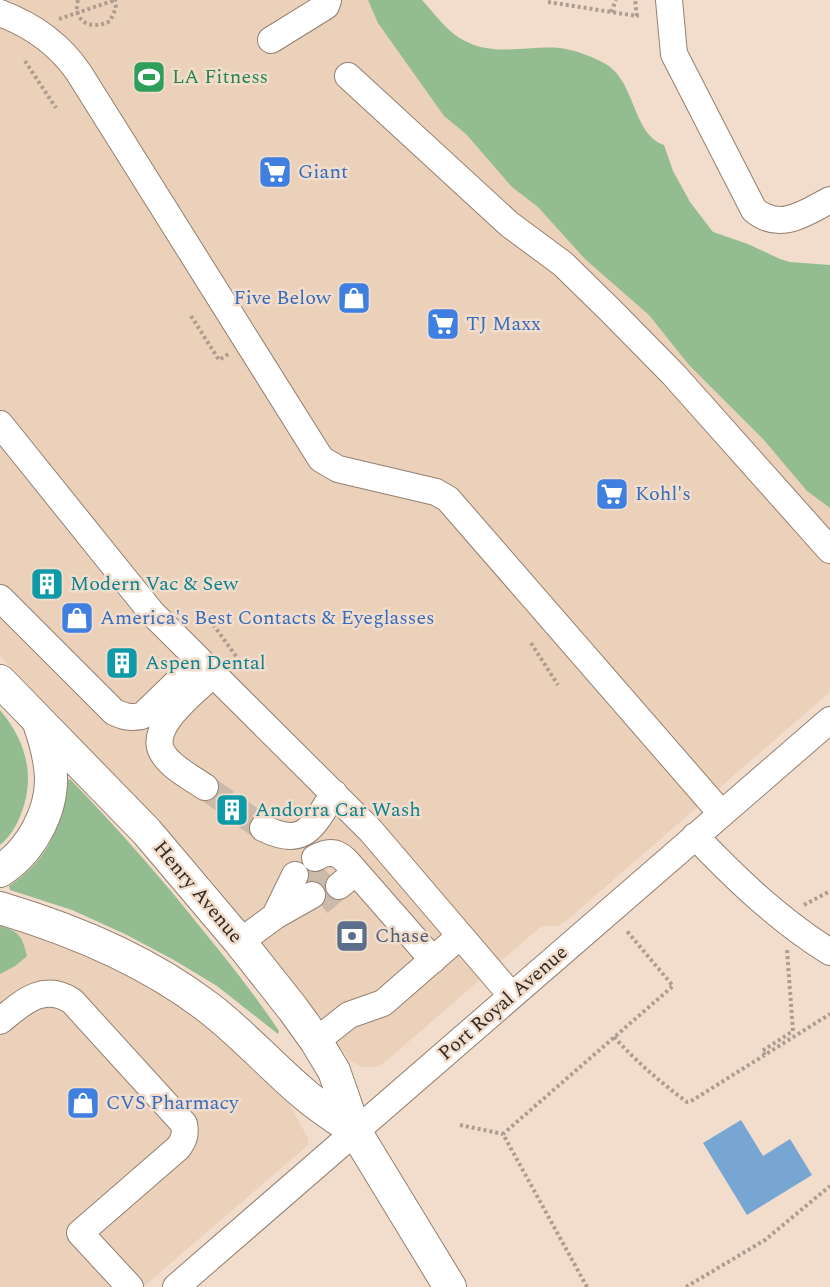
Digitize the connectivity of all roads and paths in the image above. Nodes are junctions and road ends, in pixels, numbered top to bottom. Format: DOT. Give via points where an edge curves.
graph roads {
  1 [pos="78,0"];
  2 [pos="115,0"];
  3 [pos="328,0"];
  4 [pos="616,0"];
  5 [pos="635,0"];
  6 [pos="669,0"];
  7 [pos="548,2"];
  8 [pos="611,12"];
  9 [pos="0,13"];
  10 [pos="78,13"];
  11 [pos="67,26"];
  12 [pos="271,40"];
  13 [pos="25,62"];
  14 [pos="348,76"];
  15 [pos="56,108"];
  16 [pos="830,200"];
  17 [pos="191,316"];
  18 [pos="247,342"];
  19 [pos="0,424"];
  20 [pos="830,550"];
  21 [pos="0,598"];
  22 [pos="192,624"];
  23 [pos="531,644"];
  24 [pos="238,659"];
  25 [pos="206,668"];
  26 [pos="0,681"];
  27 [pos="558,685"];
  28 [pos="38,720"];
  29 [pos="830,720"];
  30 [pos="205,788"];
  31 [pos="334,793"];
  32 [pos="721,813"];
  33 [pos="263,828"];
  34 [pos="695,837"];
  35 [pos="336,869"];
  36 [pos="0,871"];
  37 [pos="830,891"];
  38 [pos="0,908"];
  39 [pos="800,908"];
  40 [pos="275,916"];
  41 [pos="626,930"];
  42 [pos="460,936"];
  43 [pos="240,942"];
  44 [pos="787,945"];
  45 [pos="830,952"];
  46 [pos="433,960"];
  47 [pos="511,995"];
  48 [pos="830,1014"];
  49 [pos="0,1021"];
  50 [pos="795,1033"];
  51 [pos="614,1037"];
  52 [pos="316,1041"];
  53 [pos="460,1125"];
  54 [pos="355,1131"];
  55 [pos="503,1134"];
  56 [pos="830,1186"];
  57 [pos="130,1287"];
  58 [pos="176,1287"];
  59 [pos="450,1287"];
  60 [pos="587,1287"];
  61 [pos="686,1287"];
  1 -- 10 [label="path"];
  2 -- 10 [label="path"];
  2 -- 10 [label="path" via="114,15 103,25 88,24"];
  3 -- 12 [label="street" via="326,6"];
  4 -- 8 [label="path"];
  5 -- 8 [label="path" via="637,16"];
  6 -- 16 [label="street" via="674,54 754,210 762,217 786,221"];
  7 -- 8 [label="path"];
  9 -- 18 [label="street" via="39,33 70,60"];
  10 -- 11 [label="path" via="58,22"];
  13 -- 15 [label="path"];
  14 -- 20 [label="street" via="509,224 563,264 611,310 682,383"];
  17 -- 18 [label="path" via="219,360"];
  18 -- 32 [label="street" via="321,459 338,469 436,492 448,500"];
  19 -- 25 [label="street" via="137,597"];
  21 -- 25 [label="street" via="114,712 124,717 142,716"];
  22 -- 24 [label="path" via="207,616"];
  23 -- 27 [label="path"];
  25 -- 30 [label="street" via="160,734 159,744 169,760"];
  25 -- 31 [label="street"];
  26 -- 28 [label="main road, Henry Avenue"];
  28 -- 36 [label="main road" via="50,763 50,794 32,840"];
  28 -- 43 [label="main road, Henry Avenue" via="147,832"];
  29 -- 32 [label="street, Port Royal Avenue"];
  31 -- 33 [label="street" via="318,818 299,836 278,836"];
  31 -- 42 [label="street"];
  32 -- 34 [label="street, Port Royal Avenue"];
  34 -- 45 [label="street" via="748,890"];
  34 -- 47 [label="street, Port Royal Avenue"];
  35 -- 46 [label="street"];
  37 -- 39 [label="path"];
  38 -- 54 [label="main road, Henry Avenue" via="96,942 169,981 207,1006 303,1093"];
  40 -- 40 [label="street" via="308,890"];
  40 -- 43 [label="street"];
  41 -- 51 [label="path" via="674,986"];
  42 -- 46 [label="street"];
  42 -- 47 [label="street"];
  43 -- 52 [label="main road, Henry Avenue"];
  44 -- 50 [label="path"];
  46 -- 52 [label="street" via="383,1003 349,1015"];
  47 -- 54 [label="street, Port Royal Avenue"];
  48 -- 50 [label="path"];
  49 -- 57 [label="street" via="38,995 50,992 72,1000 184,1124 186,1133 178,1148 81,1233"];
  50 -- 51 [label="path" via="765,1056 687,1102 657,1080"];
  51 -- 55 [label="path"];
  52 -- 54 [label="main road, Henry Avenue" via="334,1071"];
  53 -- 55 [label="path"];
  54 -- 58 [label="street, Port Royal Avenue"];
  54 -- 59 [label="main road, Henry Avenue"];
  55 -- 60 [label="path"];
  56 -- 61 [label="path" via="765,1240"];
}
